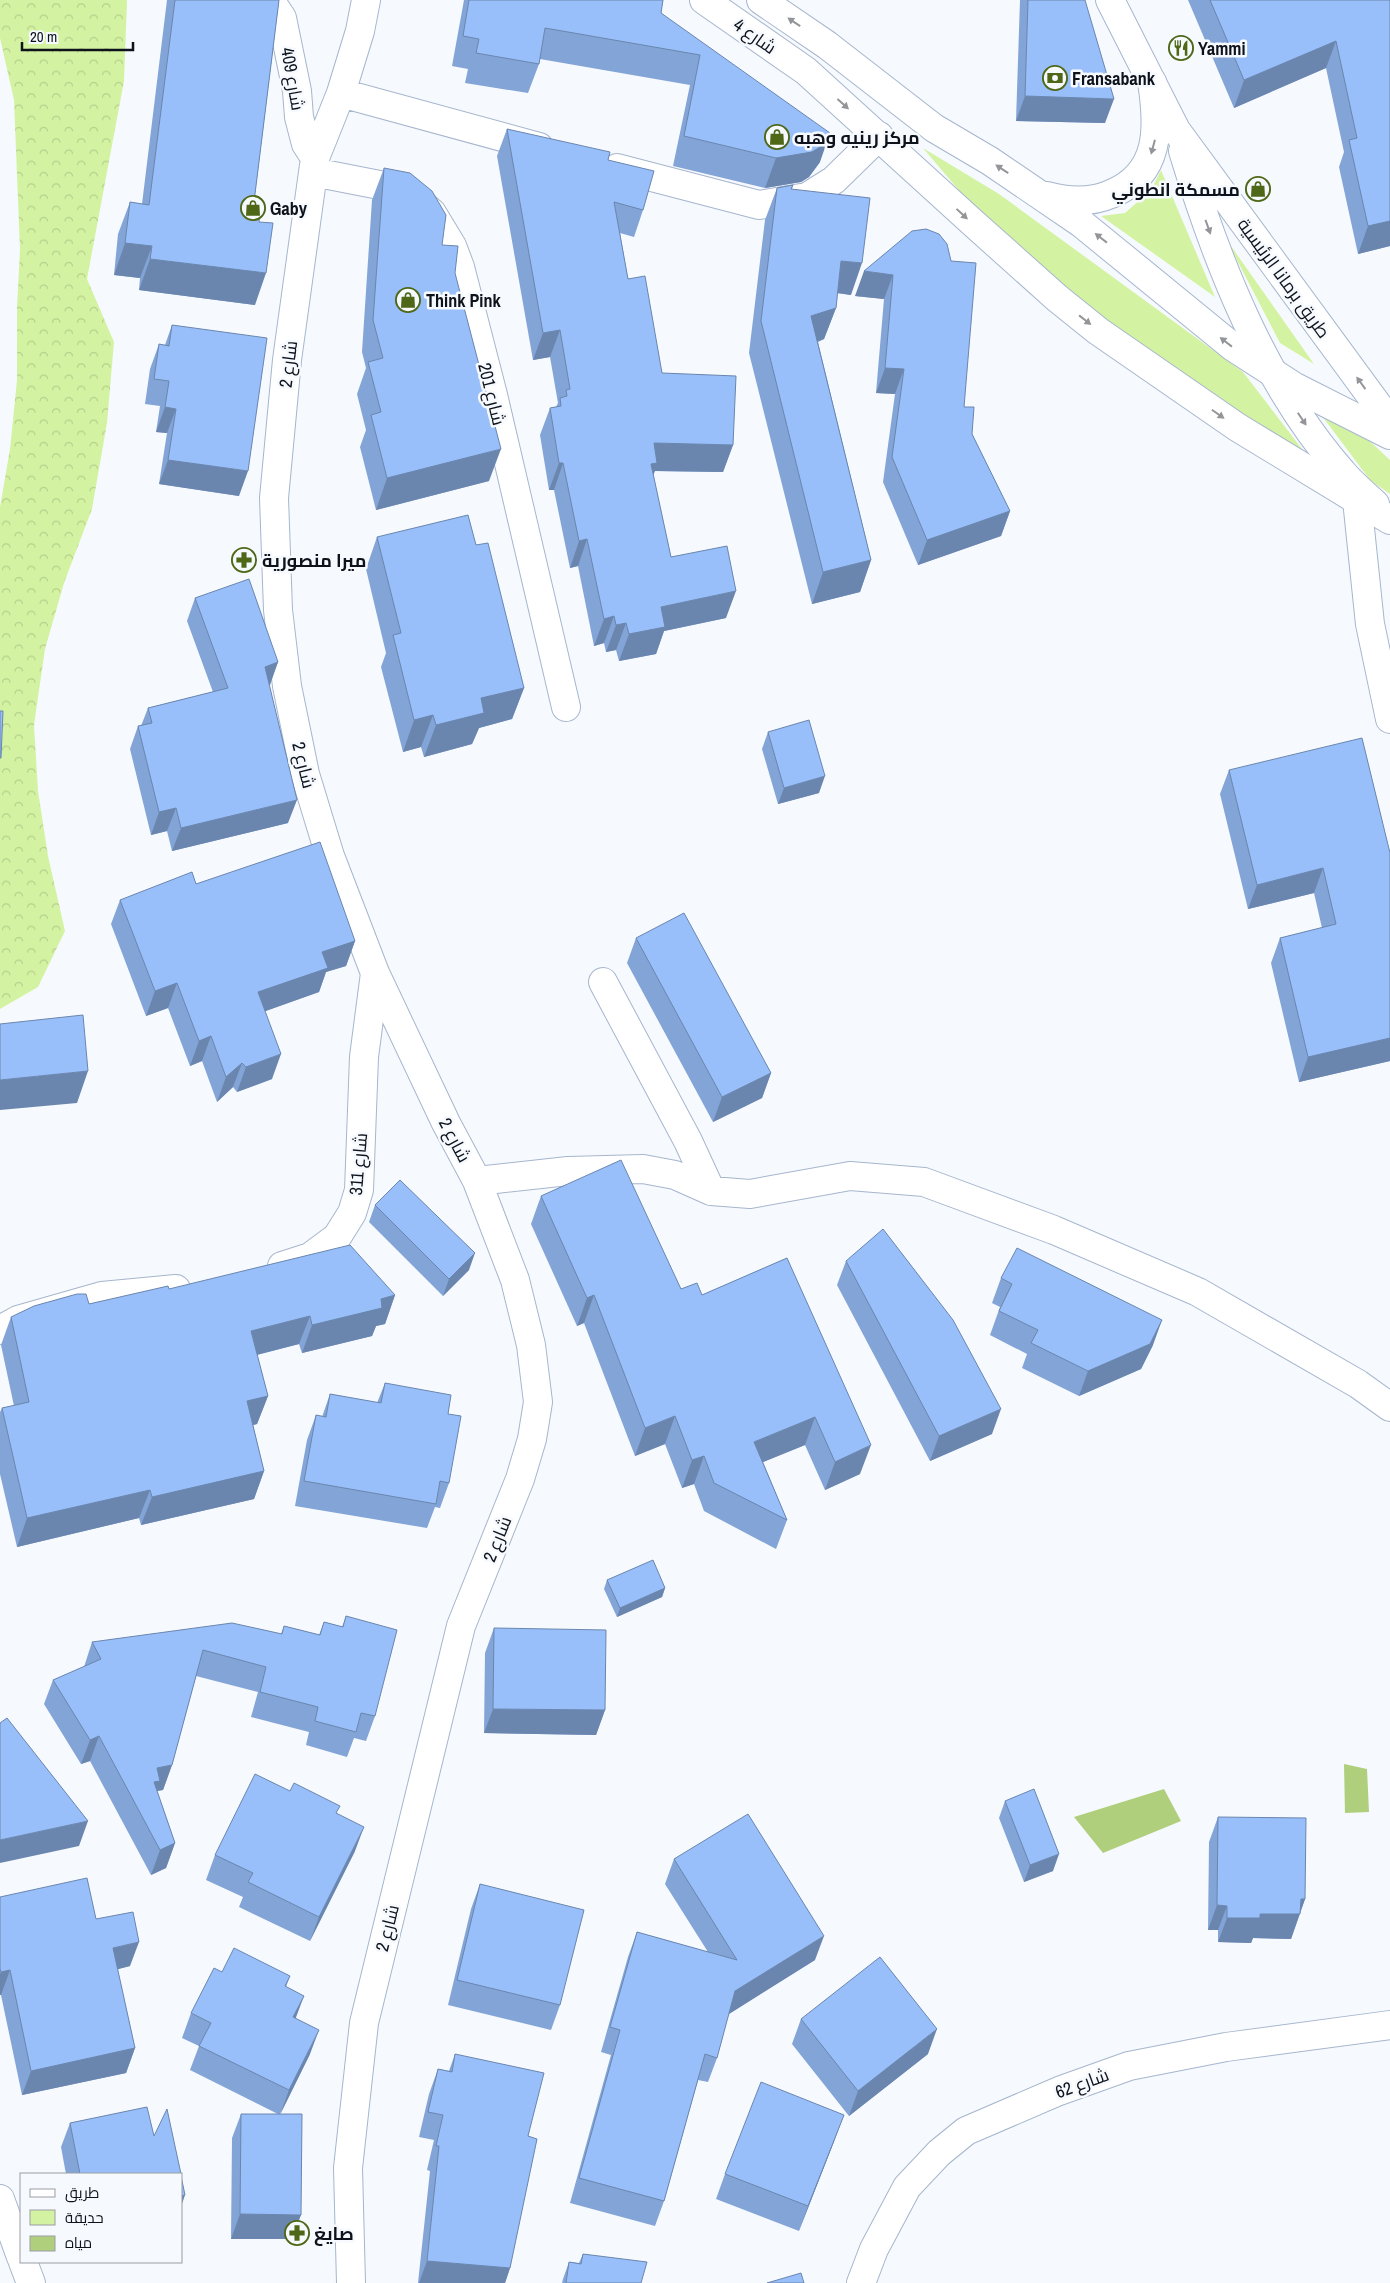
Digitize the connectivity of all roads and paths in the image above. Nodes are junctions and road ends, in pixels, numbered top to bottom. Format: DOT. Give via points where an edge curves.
graph roads {
  1 [pos="270,0"];
  2 [pos="366,0"];
  3 [pos="704,0"];
  4 [pos="761,0"];
  5 [pos="1110,0"];
  6 [pos="1152,82"];
  7 [pos="340,93"];
  8 [pos="1176,130"];
  9 [pos="879,136"];
  10 [pos="560,153"];
  11 [pos="589,160"];
  12 [pos="314,165"];
  13 [pos="1043,195"];
  14 [pos="1273,374"];
  15 [pos="1390,422"];
  16 [pos="1390,434"];
  17 [pos="1357,500"];
  18 [pos="1390,519"];
  19 [pos="566,707"];
  20 [pos="1390,719"];
  21 [pos="375,973"];
  22 [pos="602,982"];
  23 [pos="477,1181"];
  24 [pos="711,1191"];
  25 [pos="259,1272"];
  26 [pos="204,1284"];
  27 [pos="0,1330"];
  28 [pos="1390,1406"];
  29 [pos="1390,2025"];
  30 [pos="0,2199"];
  31 [pos="20,2255"];
  32 [pos="23,2263"];
  33 [pos="30,2283"];
  34 [pos="351,2283"];
  35 [pos="861,2283"];
  1 -- 12 [label="street, شارع 409" via="282,18 299,117"];
  2 -- 7 [label="street, شارع 2" via="360,31"];
  3 -- 9 [label="street, شارع 4, one-way" via="806,71"];
  13 -- 4 [label="street, شارع 4, one-way" via="934,128 827,44"];
  5 -- 6 [label="street, طريق برمانا الرئيسية"];
  6 -- 8 [label="street, طريق برمانا الرئيسية"];
  6 -- 13 [label="street, one-way" via="1156,107 1155,141 1144,170 1130,185 1104,198 1087,201"];
  7 -- 10 [label="street"];
  7 -- 12 [label="street, شارع 2"];
  8 -- 14 [label="street, one-way" via="1215,247"];
  15 -- 8 [label="street, طريق برمانا الرئيسية, one-way"];
  9 -- 11 [label="street" via="834,180 806,197 760,205"];
  9 -- 17 [label="street, شارع 4, one-way" via="1057,298 1098,331 1237,427"];
  12 -- 19 [label="street, شارع 201" via="406,190 432,213 452,246 491,386"];
  12 -- 21 [label="street, شارع 2" via="288,360 274,498 278,610 287,686 305,774 330,856"];
  14 -- 13 [label="street, one-way" via="1206,327 1111,246"];
  14 -- 16 [label="street"];
  14 -- 18 [label="street, one-way" via="1303,423 1342,473"];
  17 -- 18 [label="street, شارع 4"];
  17 -- 20 [label="street" via="1370,624"];
  21 -- 23 [label="street, شارع 2"];
  21 -- 25 [label="street, شارع 311" via="364,1057 359,1190 352,1213 337,1237 310,1258"];
  22 -- 24 [label="street" via="688,1141"];
  23 -- 24 [label="street" via="568,1171 643,1169 675,1175"];
  23 -- 34 [label="street, شارع 2" via="515,1280 531,1345 538,1402 532,1439 520,1479 461,1626 364,2023 348,2168"];
  24 -- 28 [label="street" via="750,1194 850,1176 924,1182 1054,1230 1198,1292 1358,1384"];
  26 -- 27 [label="street" via="102,1296 18,1320"];
  29 -- 35 [label="street, شارع 62" via="1226,2046 1129,2066 1058,2091 966,2131 906,2187 874,2249"];
  30 -- 31 [label="street"];
  32 -- 33 [label="street"];
}
